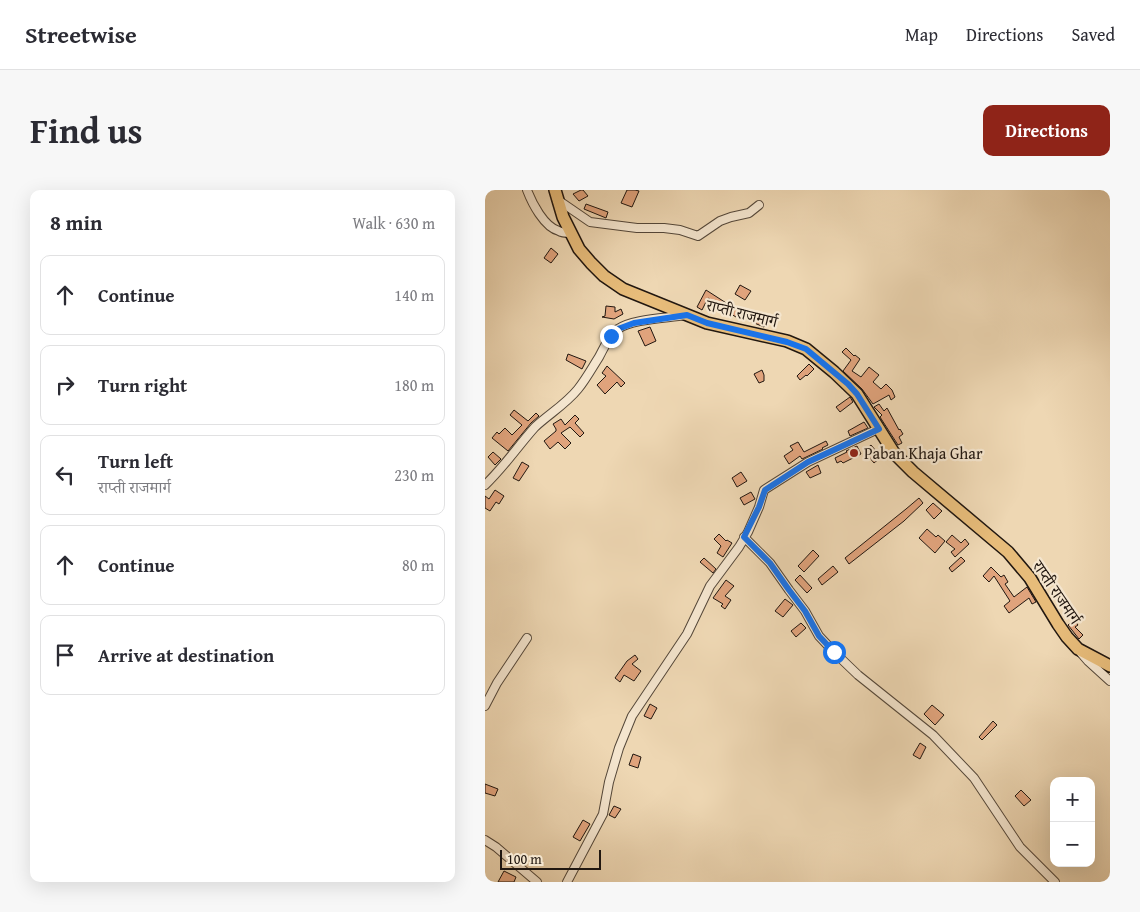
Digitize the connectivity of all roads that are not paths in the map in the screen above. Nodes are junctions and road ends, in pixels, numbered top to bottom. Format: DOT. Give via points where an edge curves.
graph roads {
  1 [pos="527,190"];
  2 [pos="556,195"];
  3 [pos="759,205"];
  4 [pos="571,233"];
  5 [pos="687,315"];
  6 [pos="879,429"];
  7 [pos="485,485"];
  8 [pos="744,537"];
  9 [pos="527,638"];
  10 [pos="1078,649"];
  11 [pos="1110,666"];
  12 [pos="1110,680"];
  13 [pos="485,706"];
  14 [pos="485,840"];
  15 [pos="537,882"];
  16 [pos="567,882"];
  17 [pos="1055,882"];
  1 -- 4 [label="street" via="533,206 549,226"];
  2 -- 3 [label="street" via="590,222 680,230 698,236 720,220 749,213"];
  2 -- 4 [label="main road, राप्ती राजमार्ग"];
  4 -- 5 [label="main road, राप्ती राजमार्ग" via="579,249 604,276 623,289"];
  5 -- 6 [label="main road, राप्ती राजमार्ग" via="806,349 857,394"];
  5 -- 7 [label="street" via="634,323 618,329 577,391 535,428"];
  6 -- 8 [label="street" via="808,462 765,490"];
  6 -- 10 [label="main road, राप्ती राजमार्ग" via="901,460 1021,566"];
  8 -- 16 [label="street" via="710,586 687,634 632,716 619,748 603,814"];
  8 -- 17 [label="street" via="770,563 819,636 858,675 933,736 973,778 1019,847"];
  9 -- 13 [label="street"];
  10 -- 11 [label="main road, राप्ती राजमार्ग"];
  10 -- 12 [label="street"];
  14 -- 15 [label="street"];
}
